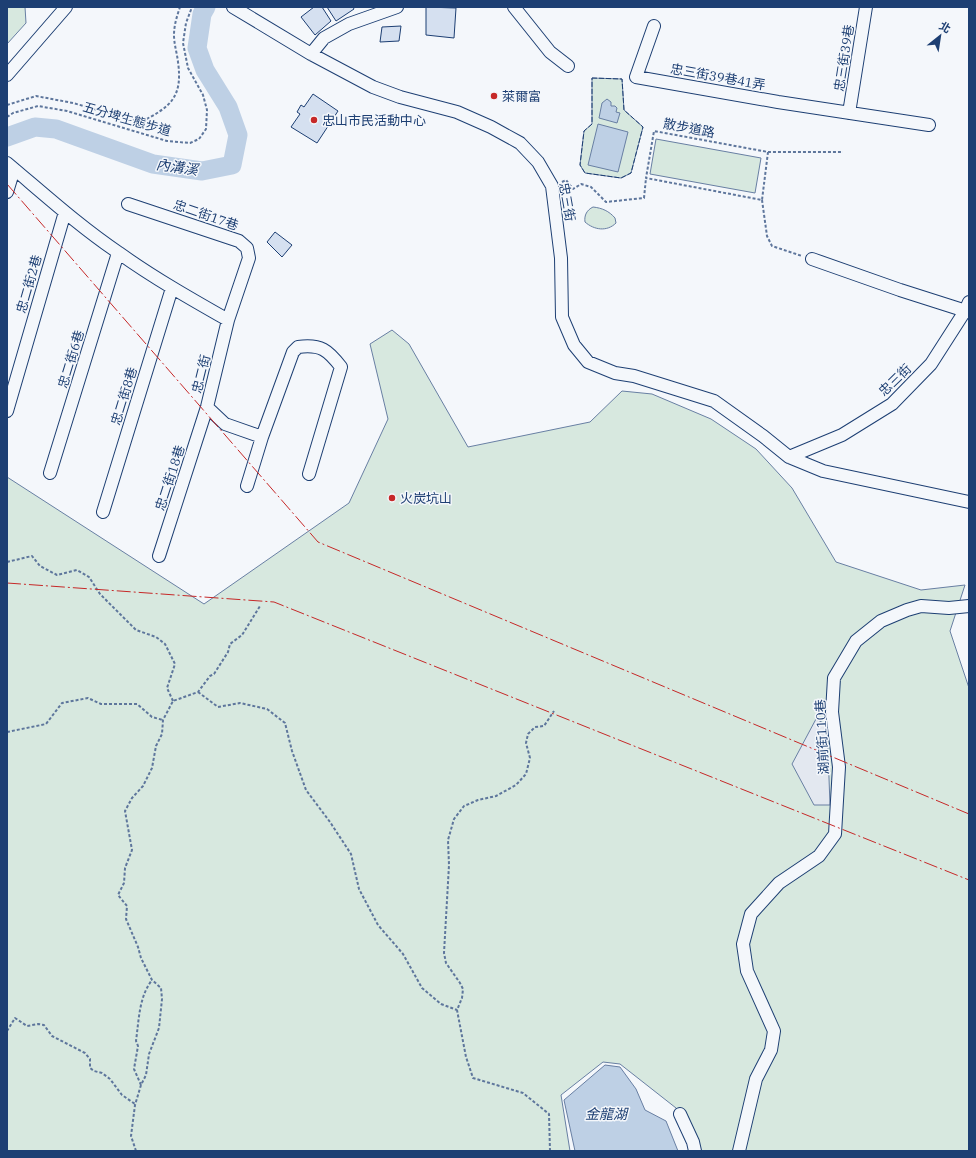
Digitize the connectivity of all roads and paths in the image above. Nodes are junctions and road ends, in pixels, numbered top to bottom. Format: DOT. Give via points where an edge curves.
graph roads {
  1 [pos="66,7"];
  2 [pos="180,7"];
  3 [pos="192,7"];
  4 [pos="233,7"];
  5 [pos="397,7"];
  6 [pos="514,7"];
  7 [pos="866,7"];
  8 [pos="654,26"];
  9 [pos="311,54"];
  10 [pos="568,66"];
  11 [pos="7,75"];
  12 [pos="7,105"];
  13 [pos="849,113"];
  14 [pos="7,117"];
  15 [pos="929,125"];
  16 [pos="768,152"];
  17 [pos="843,152"];
  18 [pos="11,166"];
  19 [pos="646,178"];
  20 [pos="552,186"];
  21 [pos="7,192"];
  22 [pos="762,200"];
  23 [pos="128,204"];
  24 [pos="65,212"];
  25 [pos="118,253"];
  26 [pos="812,259"];
  27 [pos="172,288"];
  28 [pos="968,308"];
  29 [pos="228,320"];
  30 [pos="207,407"];
  31 [pos="7,411"];
  32 [pos="262,437"];
  33 [pos="789,457"];
  34 [pos="50,473"];
  35 [pos="309,474"];
  36 [pos="248,486"];
  37 [pos="969,502"];
  38 [pos="103,512"];
  39 [pos="159,556"];
  40 [pos="7,562"];
  41 [pos="260,606"];
  42 [pos="969,606"];
  43 [pos="198,692"];
  44 [pos="172,701"];
  45 [pos="554,711"];
  46 [pos="163,720"];
  47 [pos="7,732"];
  48 [pos="152,980"];
  49 [pos="457,1010"];
  50 [pos="7,1032"];
  51 [pos="141,1085"];
  52 [pos="135,1105"];
  53 [pos="680,1114"];
  54 [pos="136,1151"];
  55 [pos="550,1151"];
  56 [pos="694,1151"];
  57 [pos="739,1151"];
  1 -- 11 [label="street"];
  2 -- 12 [label="path, 五分埤生態步道" via="174,35 180,83 173,101 161,112 141,122 73,103 36,96"];
  3 -- 14 [label="path, 五分埤生態步道" via="183,43 188,68 203,95 207,110 206,130 199,139 190,143 167,141 67,111 38,106"];
  4 -- 9 [label="street, 忠三街"];
  5 -- 9 [label="street" via="349,24 324,38"];
  6 -- 10 [label="street" via="550,52"];
  7 -- 13 [label="street, 忠三街39巷"];
  8 -- 13 [label="street, 忠三街39巷41弄" via="636,77"];
  9 -- 20 [label="street, 忠三街" via="373,88 457,112 491,127 520,143 538,162"];
  13 -- 15 [label="street"];
  16 -- 17 [label="path, 散步道路"];
  16 -- 19 [label="path, 散步道路" via="654,131"];
  16 -- 22 [label="path"];
  18 -- 21 [label="street"];
  18 -- 24 [label="street"];
  19 -- 20 [label="path, 散步道路" via="644,198 606,202 591,187 581,184 573,189 566,180"];
  19 -- 22 [label="path"];
  20 -- 33 [label="street, 忠三街" via="561,258 562,317 574,345 588,362 615,373 634,376 714,401"];
  22 -- 26 [label="path" via="767,236 772,246"];
  23 -- 29 [label="street, 忠二街17巷" via="240,241 247,248 248,258"];
  24 -- 25 [label="street"];
  24 -- 31 [label="street, 忠二街2巷"];
  25 -- 27 [label="street"];
  25 -- 34 [label="street, 忠二街6巷"];
  26 -- 28 [label="street"];
  27 -- 29 [label="street"];
  27 -- 38 [label="street, 忠二街8巷"];
  28 -- 33 [label="street, 忠三街" via="931,364 892,404 842,435"];
  29 -- 30 [label="street, 忠二街"];
  30 -- 32 [label="street, 忠二街" via="225,424"];
  30 -- 39 [label="street, 忠二街18巷"];
  32 -- 35 [label="street" via="298,346 319,347 331,354 341,367"];
  32 -- 36 [label="street"];
  33 -- 37 [label="street, 忠三街" via="823,471"];
  40 -- 44 [label="path" via="32,556 40,566 57,575 77,570 89,577 100,594 136,630 156,637 165,644 175,664 167,688"];
  41 -- 43 [label="path" via="242,636 230,644 214,674"];
  42 -- 57 [label="street, 湖前街110巷" via="921,606 880,621 856,641 834,678 832,712 839,768 835,834 819,856 779,883 750,914 743,944 747,971 774,1031 771,1050 756,1079"];
  43 -- 44 [label="path"];
  43 -- 49 [label="path" via="218,707 240,703 267,708 285,723 306,790 351,854 359,889 378,925 403,954 422,988 441,1004"];
  44 -- 46 [label="path"];
  45 -- 49 [label="path" via="544,726 535,727 528,734 526,743 530,758 526,774 516,785 496,796 464,806 454,819 448,840 444,953 446,963 462,989 462,998"];
  46 -- 47 [label="path" via="152,717 137,704 101,704 88,698 62,702 46,724"];
  46 -- 48 [label="path" via="162,734 156,746 152,768 125,811 132,850 125,868 124,883 118,895 127,906 126,919"];
  48 -- 51 [label="path" via="140,1004 134,1069"];
  48 -- 51 [label="path" via="161,988 159,1028"];
  49 -- 55 [label="path" via="466,1057 473,1078 522,1093 549,1114"];
  50 -- 52 [label="path" via="16,1018 27,1026 44,1025 52,1036 85,1053 90,1059 90,1068 110,1078 122,1095"];
  51 -- 52 [label="path"];
  52 -- 54 [label="path" via="131,1136"];
  53 -- 56 [label="street" via="693,1142"];
}
